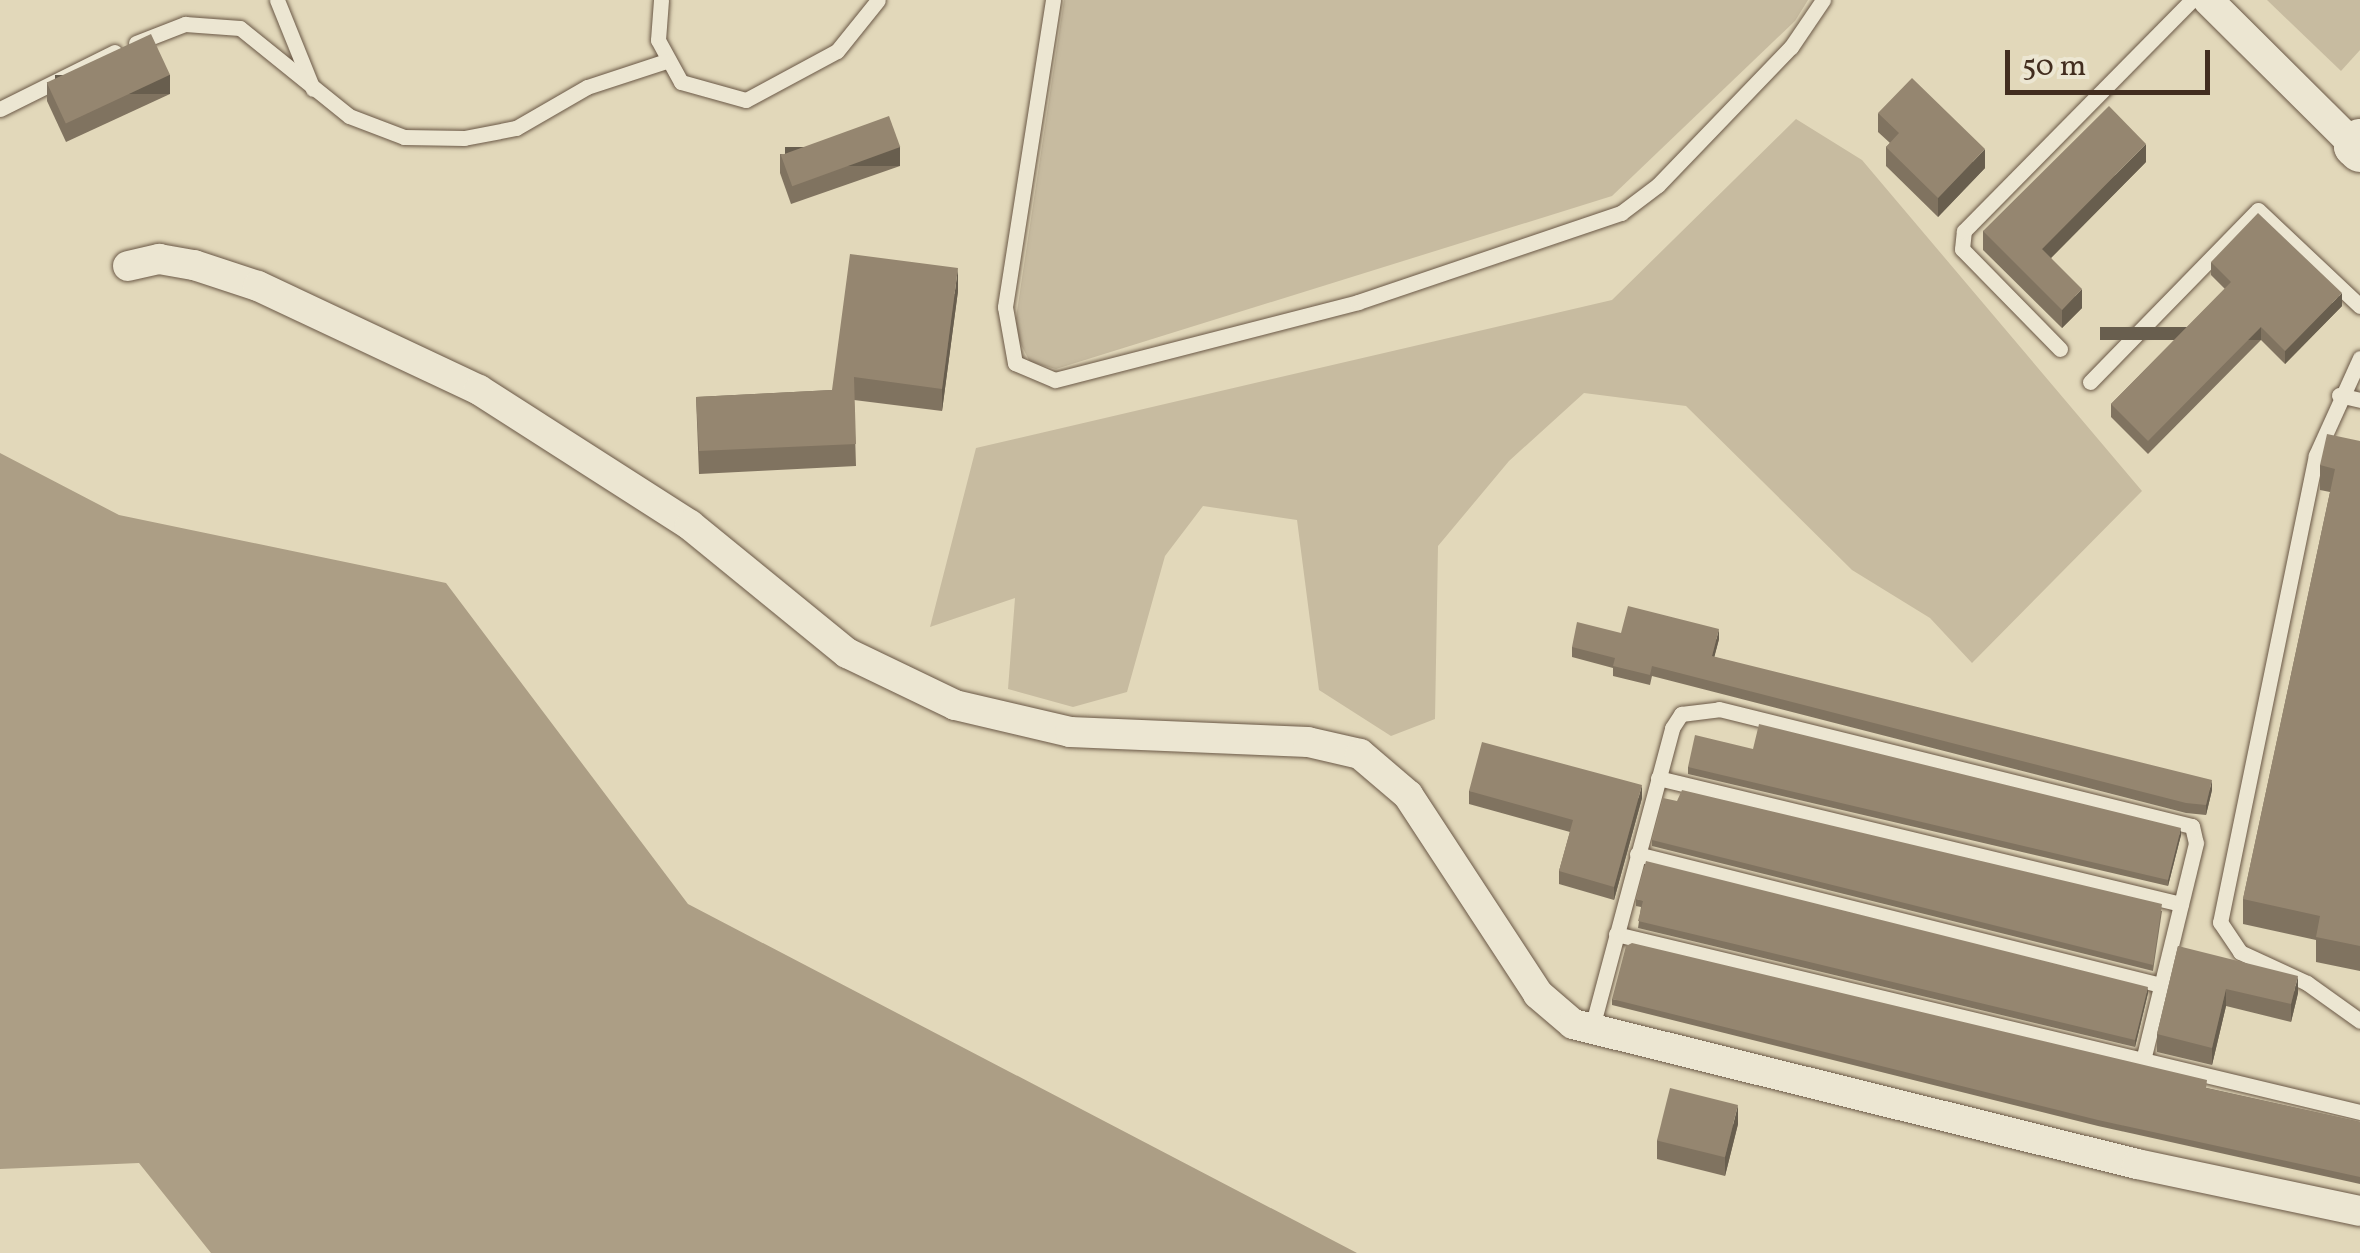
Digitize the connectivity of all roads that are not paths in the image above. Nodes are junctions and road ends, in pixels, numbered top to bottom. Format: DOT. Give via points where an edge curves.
graph roads {
  1 [pos="277,0"];
  2 [pos="661,0"];
  3 [pos="878,0"];
  4 [pos="1053,0"];
  5 [pos="1823,0"];
  6 [pos="2192,0"];
  7 [pos="2208,0"];
  8 [pos="666,61"];
  9 [pos="312,88"];
  10 [pos="0,110"];
  11 [pos="2358,146"];
  12 [pos="128,266"];
  13 [pos="2360,306"];
  14 [pos="2060,348"];
  15 [pos="2360,358"];
  16 [pos="2090,382"];
  17 [pos="2338,395"];
  18 [pos="2360,400"];
  19 [pos="1658,778"];
  20 [pos="1638,854"];
  21 [pos="2181,904"];
  22 [pos="1616,934"];
  23 [pos="2161,985"];
  24 [pos="2360,1021"];
  25 [pos="1591,1032"];
  26 [pos="2142,1064"];
  27 [pos="2360,1112"];
  28 [pos="2360,1211"];
  1 -- 9 [label="lane"];
  2 -- 8 [label="lane" via="658,40"];
  3 -- 8 [label="lane" via="838,51 746,100 681,82"];
  4 -- 5 [label="lane" via="1005,306 1014,363 1055,380 1358,302 1621,212 1658,185 1791,47"];
  6 -- 14 [label="lane" via="1964,230 1962,249"];
  7 -- 11 [label="street"];
  8 -- 9 [label="lane" via="587,87 516,128 464,138 404,137 348,116"];
  9 -- 10 [label="lane" via="240,28 185,24 88,62"];
  12 -- 25 [label="street" via="160,260 194,265 258,286 479,390 690,525 846,652 955,706 1070,732 1308,742 1360,754 1408,795 1538,994"];
  13 -- 16 [label="lane" via="2258,210"];
  15 -- 17 [label="lane"];
  17 -- 18 [label="lane"];
  17 -- 24 [label="lane" via="2316,455 2220,922 2240,952 2307,984"];
  19 -- 20 [label="lane"];
  19 -- 21 [label="lane"];
  19 -- 21 [label="lane" via="1681,714 1719,709 2183,821 2197,833"];
  20 -- 22 [label="lane"];
  20 -- 23 [label="lane"];
  21 -- 23 [label="lane"];
  22 -- 25 [label="lane"];
  22 -- 26 [label="lane"];
  23 -- 26 [label="lane"];
  25 -- 28 [label="street"];
  26 -- 27 [label="lane"];
}
